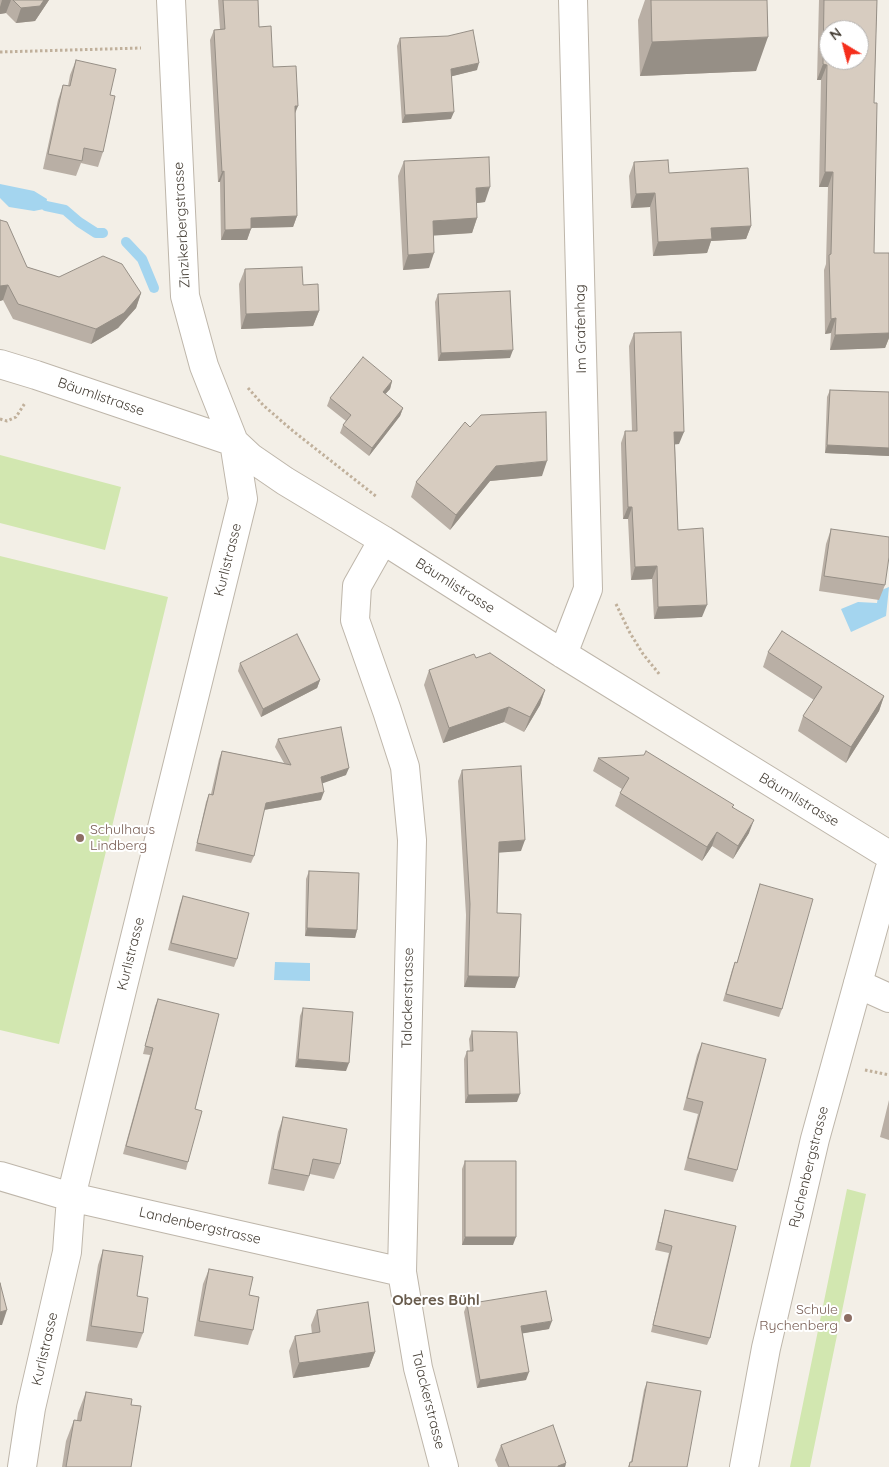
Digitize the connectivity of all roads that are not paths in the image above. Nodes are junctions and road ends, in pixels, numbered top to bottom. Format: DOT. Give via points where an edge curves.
graph roads {
  1 [pos="171,0"];
  2 [pos="573,0"];
  3 [pos="0,364"];
  4 [pos="234,442"];
  5 [pos="383,540"];
  6 [pos="563,654"];
  7 [pos="889,855"];
  8 [pos="889,871"];
  9 [pos="858,984"];
  10 [pos="889,998"];
  11 [pos="0,1176"];
  12 [pos="71,1197"];
  13 [pos="402,1272"];
  14 [pos="22,1467"];
  15 [pos="444,1467"];
  16 [pos="744,1467"];
  1 -- 4 [label="street, Zinzikerbergstrasse" via="185,296 204,366"];
  2 -- 6 [label="street, Im Grafenhag" via="588,589"];
  3 -- 4 [label="street, Bäumlistrasse"];
  4 -- 5 [label="street, Bäumlistrasse" via="285,481"];
  4 -- 12 [label="street, Kurlistrasse" via="243,499"];
  5 -- 6 [label="street, Bäumlistrasse"];
  5 -- 13 [label="street, Talackerstrasse" via="357,586 356,620 405,767 412,840"];
  6 -- 7 [label="street, Bäumlistrasse"];
  8 -- 9 [label="street, Rychenbergstrasse"];
  9 -- 10 [label="street"];
  9 -- 16 [label="street, Rychenbergstrasse" via="814,1139 766,1348"];
  11 -- 12 [label="street, Landenbergstrasse"];
  12 -- 13 [label="street, Landenbergstrasse"];
  12 -- 14 [label="street, Kurlistrasse" via="67,1252 31,1408"];
  13 -- 15 [label="street, Talackerstrasse" via="418,1368"];
}
